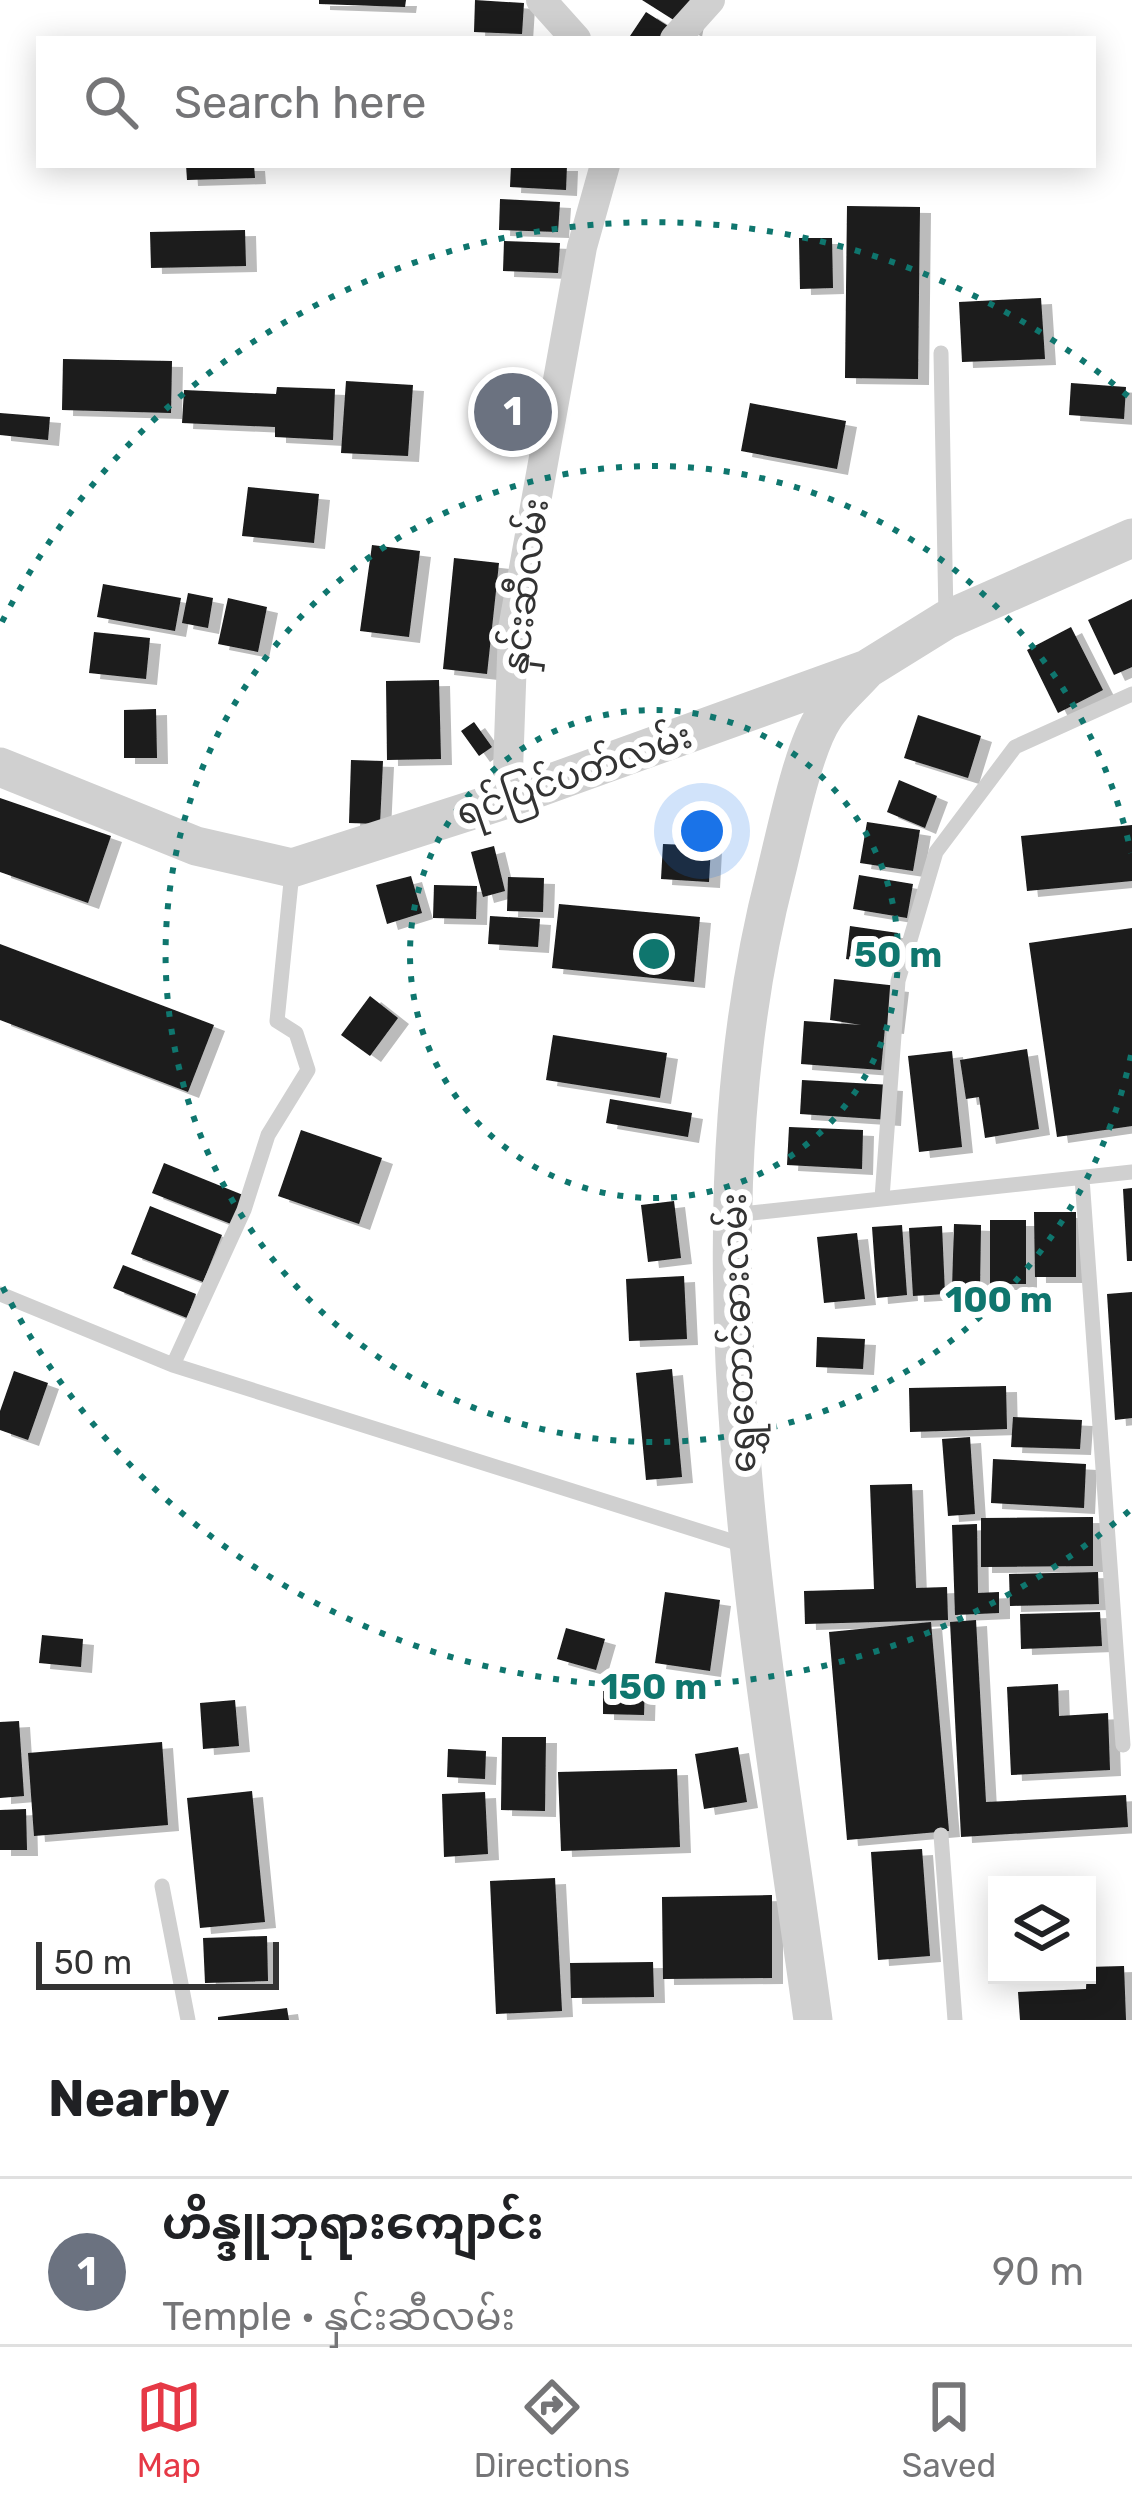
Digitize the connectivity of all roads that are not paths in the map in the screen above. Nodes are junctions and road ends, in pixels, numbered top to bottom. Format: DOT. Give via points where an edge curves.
graph roads {
  1 [pos="541,0"];
  2 [pos="710,0"];
  3 [pos="573,36"];
  4 [pos="678,36"];
  5 [pos="604,168"];
  6 [pos="941,353"];
  7 [pos="1132,538"];
  8 [pos="946,620"];
  9 [pos="867,670"];
  10 [pos="1132,694"];
  11 [pos="0,767"];
  12 [pos="507,799"];
  13 [pos="292,868"];
  14 [pos="1132,1172"];
  15 [pos="1082,1178"];
  16 [pos="882,1198"];
  17 [pos="730,1215"];
  18 [pos="0,1294"];
  19 [pos="173,1364"];
  20 [pos="748,1546"];
  21 [pos="1123,1745"];
  22 [pos="941,1835"];
  23 [pos="162,1886"];
  24 [pos="188,2020"];
  25 [pos="813,2020"];
  26 [pos="955,2020"];
  1 -- 3 [label="street"];
  2 -- 4 [label="street"];
  5 -- 12 [label="street, နှင်းဆီလမ်း" via="582,247 513,629"];
  6 -- 8 [label="lane"];
  7 -- 8 [label="street, ရင်ပြင်ပတ်လမ်း"];
  8 -- 9 [label="street, ရင်ပြင်ပတ်လမ်း"];
  9 -- 12 [label="street, ရင်ပြင်ပတ်လမ်း"];
  9 -- 17 [label="street, ရွှေတောင်ဓားလမ်း" via="822,718 766,911 744,1033"];
  10 -- 16 [label="lane" via="1015,747 936,852 898,981"];
  11 -- 13 [label="street" via="196,846"];
  12 -- 13 [label="street, ရင်ပြင်ပတ်လမ်း"];
  13 -- 19 [label="lane" via="277,1021 296,1033 308,1070 268,1135 244,1210"];
  14 -- 15 [label="lane"];
  15 -- 16 [label="lane"];
  15 -- 21 [label="lane"];
  16 -- 17 [label="lane"];
  17 -- 20 [label="street, ရွှေတောင်ဓားလမ်း"];
  18 -- 19 [label="lane"];
  19 -- 20 [label="lane"];
  20 -- 25 [label="street, ရွှေတောင်ဓားလမ်း"];
  22 -- 26 [label="lane"];
  23 -- 24 [label="lane"];
}
